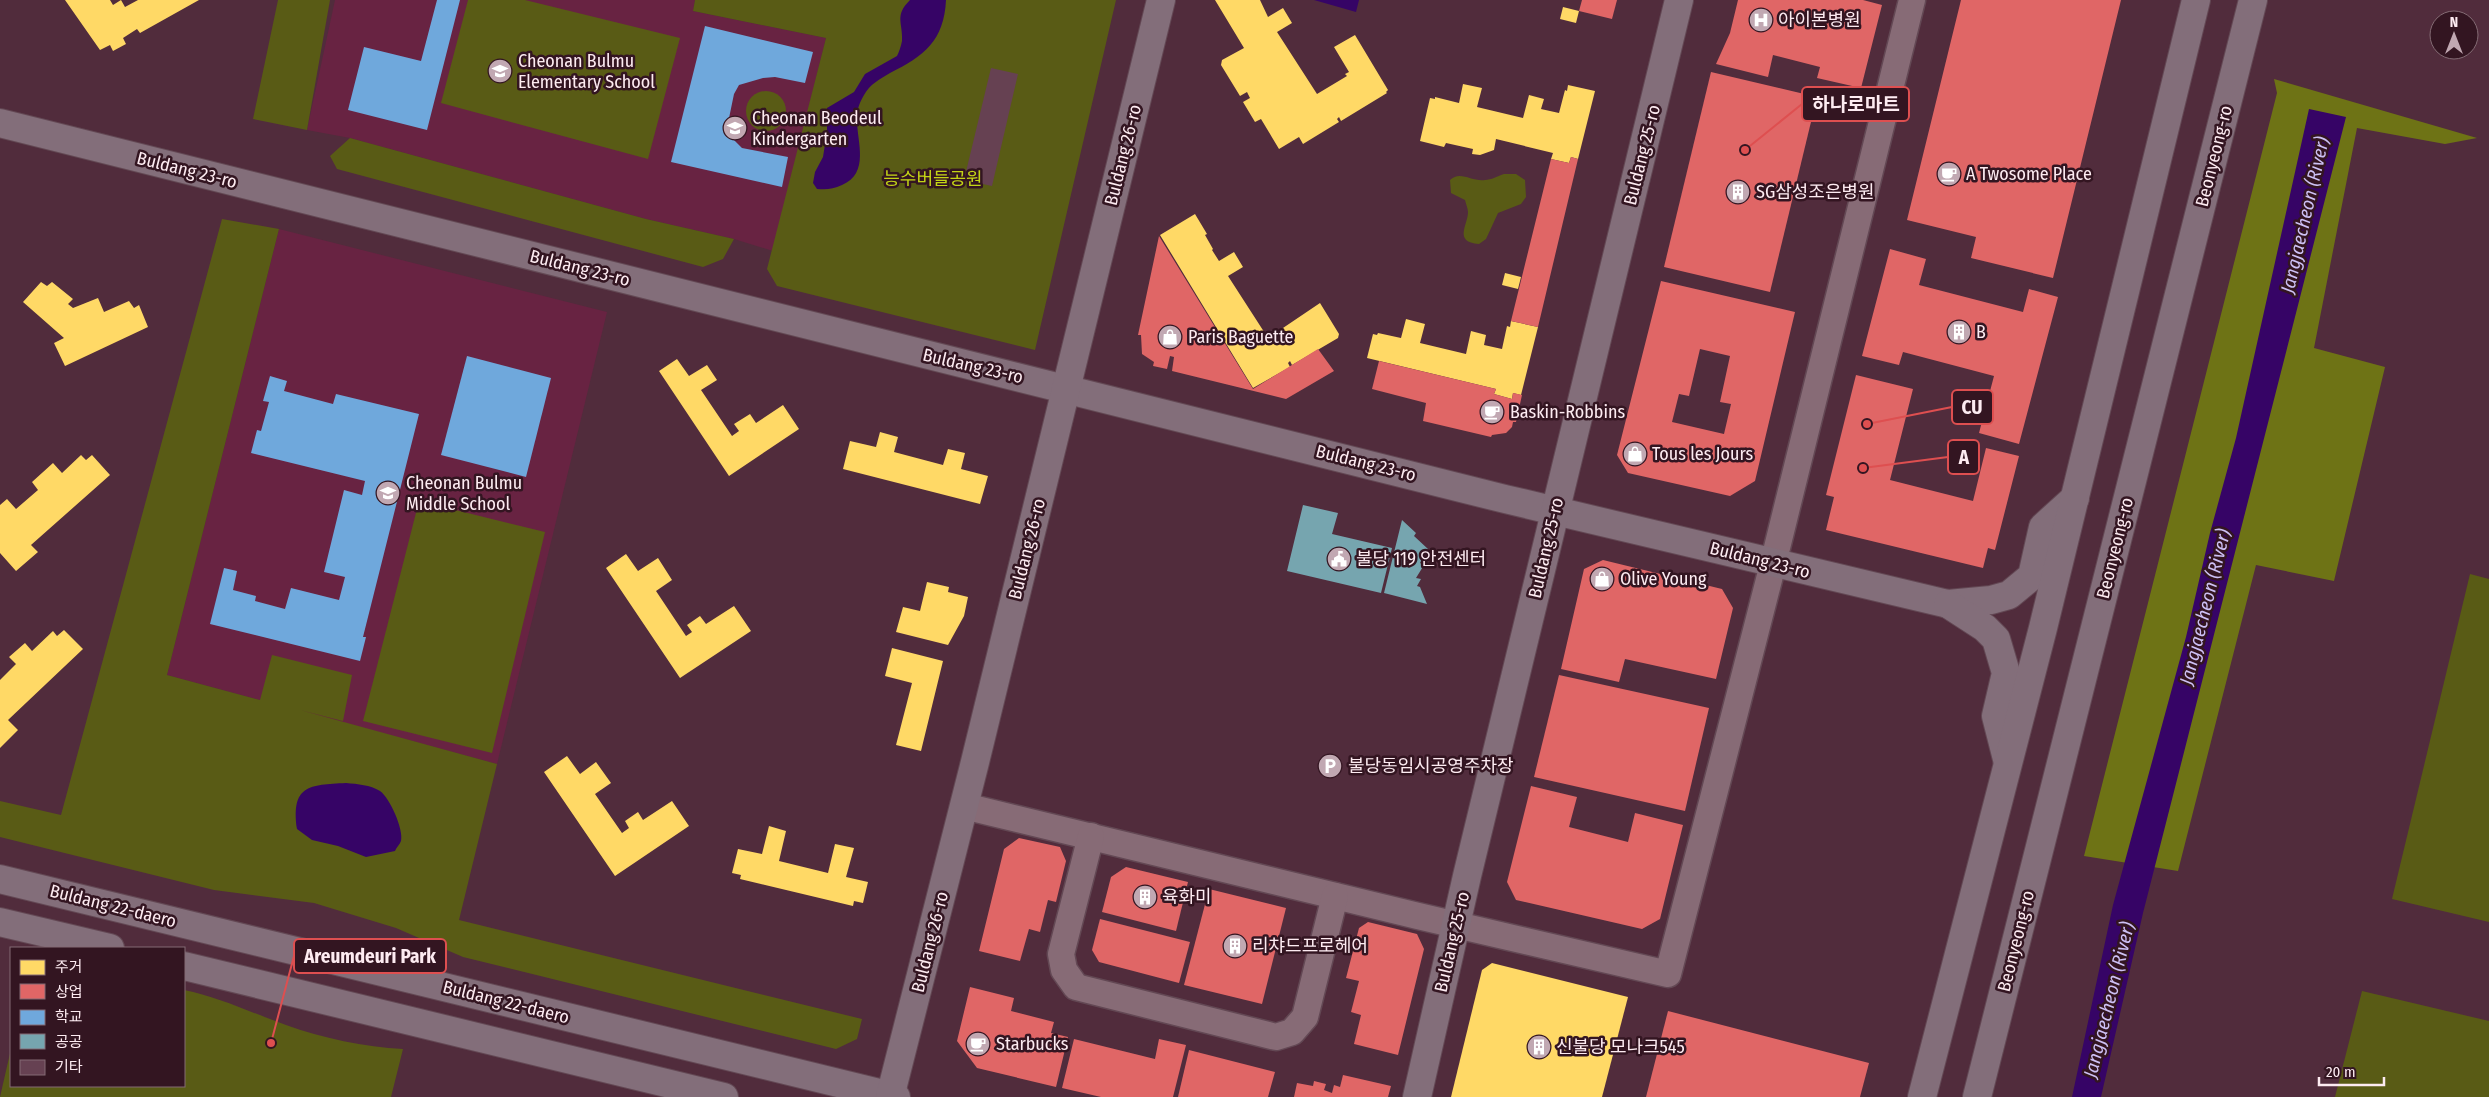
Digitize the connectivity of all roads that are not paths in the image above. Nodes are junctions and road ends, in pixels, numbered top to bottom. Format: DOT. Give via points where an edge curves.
graph roads {
  1 [pos="1161,0"];
  2 [pos="1679,0"];
  3 [pos="1912,0"];
  4 [pos="2196,0"];
  5 [pos="2253,0"];
  6 [pos="0,123"];
  7 [pos="1066,388"];
  8 [pos="2075,498"];
  9 [pos="1555,511"];
  10 [pos="1773,564"];
  11 [pos="1948,604"];
  12 [pos="2008,762"];
  13 [pos="964,806"];
  14 [pos="1090,836"];
  15 [pos="0,879"];
  16 [pos="1335,896"];
  17 [pos="0,922"];
  18 [pos="1456,925"];
  19 [pos="106,947"];
  20 [pos="185,966"];
  21 [pos="724,1097"];
  22 [pos="892,1097"];
  23 [pos="1416,1097"];
  24 [pos="1922,1097"];
  25 [pos="1977,1097"];
  1 -- 7 [label="street, Buldang 26-ro"];
  2 -- 9 [label="street, Buldang 25-ro"];
  3 -- 10 [label="street"];
  4 -- 8 [label="street"];
  5 -- 25 [label="street, Beonyeong-ro"];
  6 -- 7 [label="street, Buldang 23-ro"];
  7 -- 9 [label="street, Buldang 23-ro"];
  7 -- 13 [label="street, Buldang 26-ro"];
  8 -- 11 [label="street" via="2043,527 2032,576 2009,595"];
  8 -- 12 [label="street"];
  9 -- 10 [label="street, Buldang 23-ro"];
  9 -- 18 [label="street, Buldang 25-ro"];
  10 -- 11 [label="street, Buldang 23-ro"];
  10 -- 18 [label="street" via="1668,974"];
  11 -- 12 [label="street" via="1996,639 2006,673 1996,716"];
  12 -- 24 [label="street"];
  13 -- 14 [label="street"];
  13 -- 22 [label="street, Buldang 26-ro"];
  14 -- 16 [label="street"];
  14 -- 16 [label="street" via="1061,954 1064,970 1076,987 1276,1037 1292,1032 1305,1017"];
  15 -- 22 [label="street, Buldang 22-daero"];
  16 -- 18 [label="street"];
  17 -- 19 [label="street"];
  18 -- 23 [label="street, Buldang 25-ro"];
  20 -- 21 [label="street"];
}
